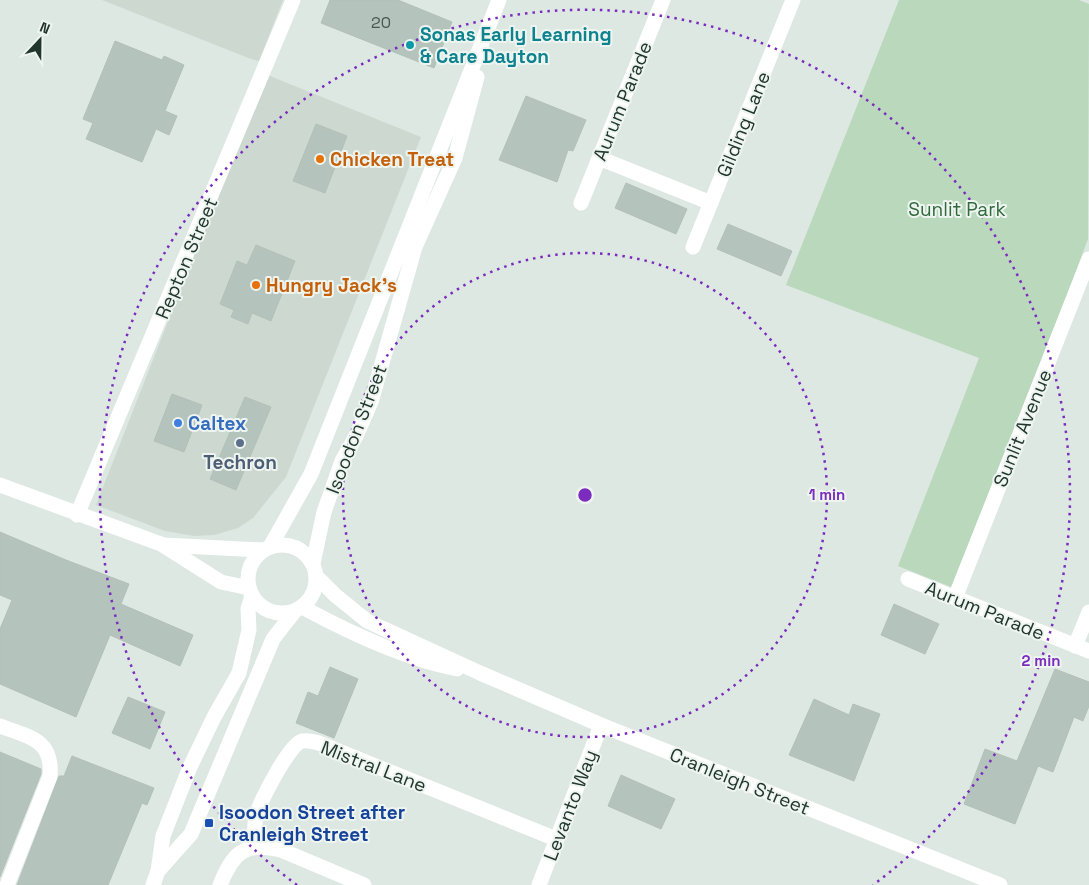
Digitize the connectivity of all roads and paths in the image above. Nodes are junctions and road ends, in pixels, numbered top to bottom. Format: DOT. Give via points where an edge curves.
graph roads {
  1 [pos="293,0"];
  2 [pos="663,0"];
  3 [pos="793,0"];
  4 [pos="496,5"];
  5 [pos="599,158"];
  6 [pos="581,202"];
  7 [pos="711,204"];
  8 [pos="693,247"];
  9 [pos="1089,259"];
  10 [pos="0,485"];
  11 [pos="77,515"];
  12 [pos="161,544"];
  13 [pos="266,548"];
  14 [pos="315,570"];
  15 [pos="908,579"];
  16 [pos="251,592"];
  17 [pos="955,598"];
  18 [pos="298,610"];
  19 [pos="1089,612"];
  20 [pos="1082,649"];
  21 [pos="480,673"];
  22 [pos="602,725"];
  23 [pos="0,726"];
  24 [pos="556,839"];
  25 [pos="254,847"];
  26 [pos="155,878"];
  27 [pos="7,885"];
  28 [pos="220,885"];
  29 [pos="364,885"];
  30 [pos="539,885"];
  31 [pos="1000,885"];
  1 -- 11 [label="street, Repton Street"];
  2 -- 5 [label="street, Aurum Parade"];
  3 -- 7 [label="street, Gilding Lane"];
  4 -- 13 [label="street, Isoodon Street" via="311,474"];
  4 -- 14 [label="street, Isoodon Street" via="455,158 415,247 371,402 342,460 324,512"];
  5 -- 6 [label="street, Aurum Parade"];
  5 -- 7 [label="street"];
  7 -- 8 [label="street, Gilding Lane"];
  9 -- 17 [label="street, Sunlit Avenue"];
  10 -- 11 [label="street"];
  11 -- 12 [label="street"];
  12 -- 13 [label="street"];
  12 -- 16 [label="street" via="221,582"];
  13 -- 14 [label="street" via="284,545 298,548"];
  13 -- 16 [label="street, Isoodon Street" via="253,560 249,569"];
  14 -- 18 [label="street, Isoodon Street" via="314,593"];
  14 -- 21 [label="street, Cranleigh Street" via="335,595 367,621"];
  15 -- 17 [label="street, Aurum Parade"];
  16 -- 18 [label="street" via="258,604 275,613"];
  16 -- 26 [label="street, Isoodon Street" via="249,630 239,673 190,767 163,836"];
  17 -- 20 [label="street, Aurum Parade"];
  18 -- 21 [label="street, Cranleigh Street" via="433,664"];
  18 -- 26 [label="street, Isoodon Street" via="272,639 191,834"];
  19 -- 20 [label="street"];
  21 -- 22 [label="street, Cranleigh Street"];
  22 -- 24 [label="street, Levanto Way"];
  22 -- 31 [label="street, Cranleigh Street"];
  23 -- 27 [label="street" via="38,741 47,750 51,762 50,776"];
  24 -- 25 [label="street, Mistral Lane" via="336,750 302,741 286,754 256,816"];
  24 -- 30 [label="street, Levanto Way"];
  25 -- 28 [label="street" via="236,854"];
  25 -- 29 [label="street" via="281,850"];
}
